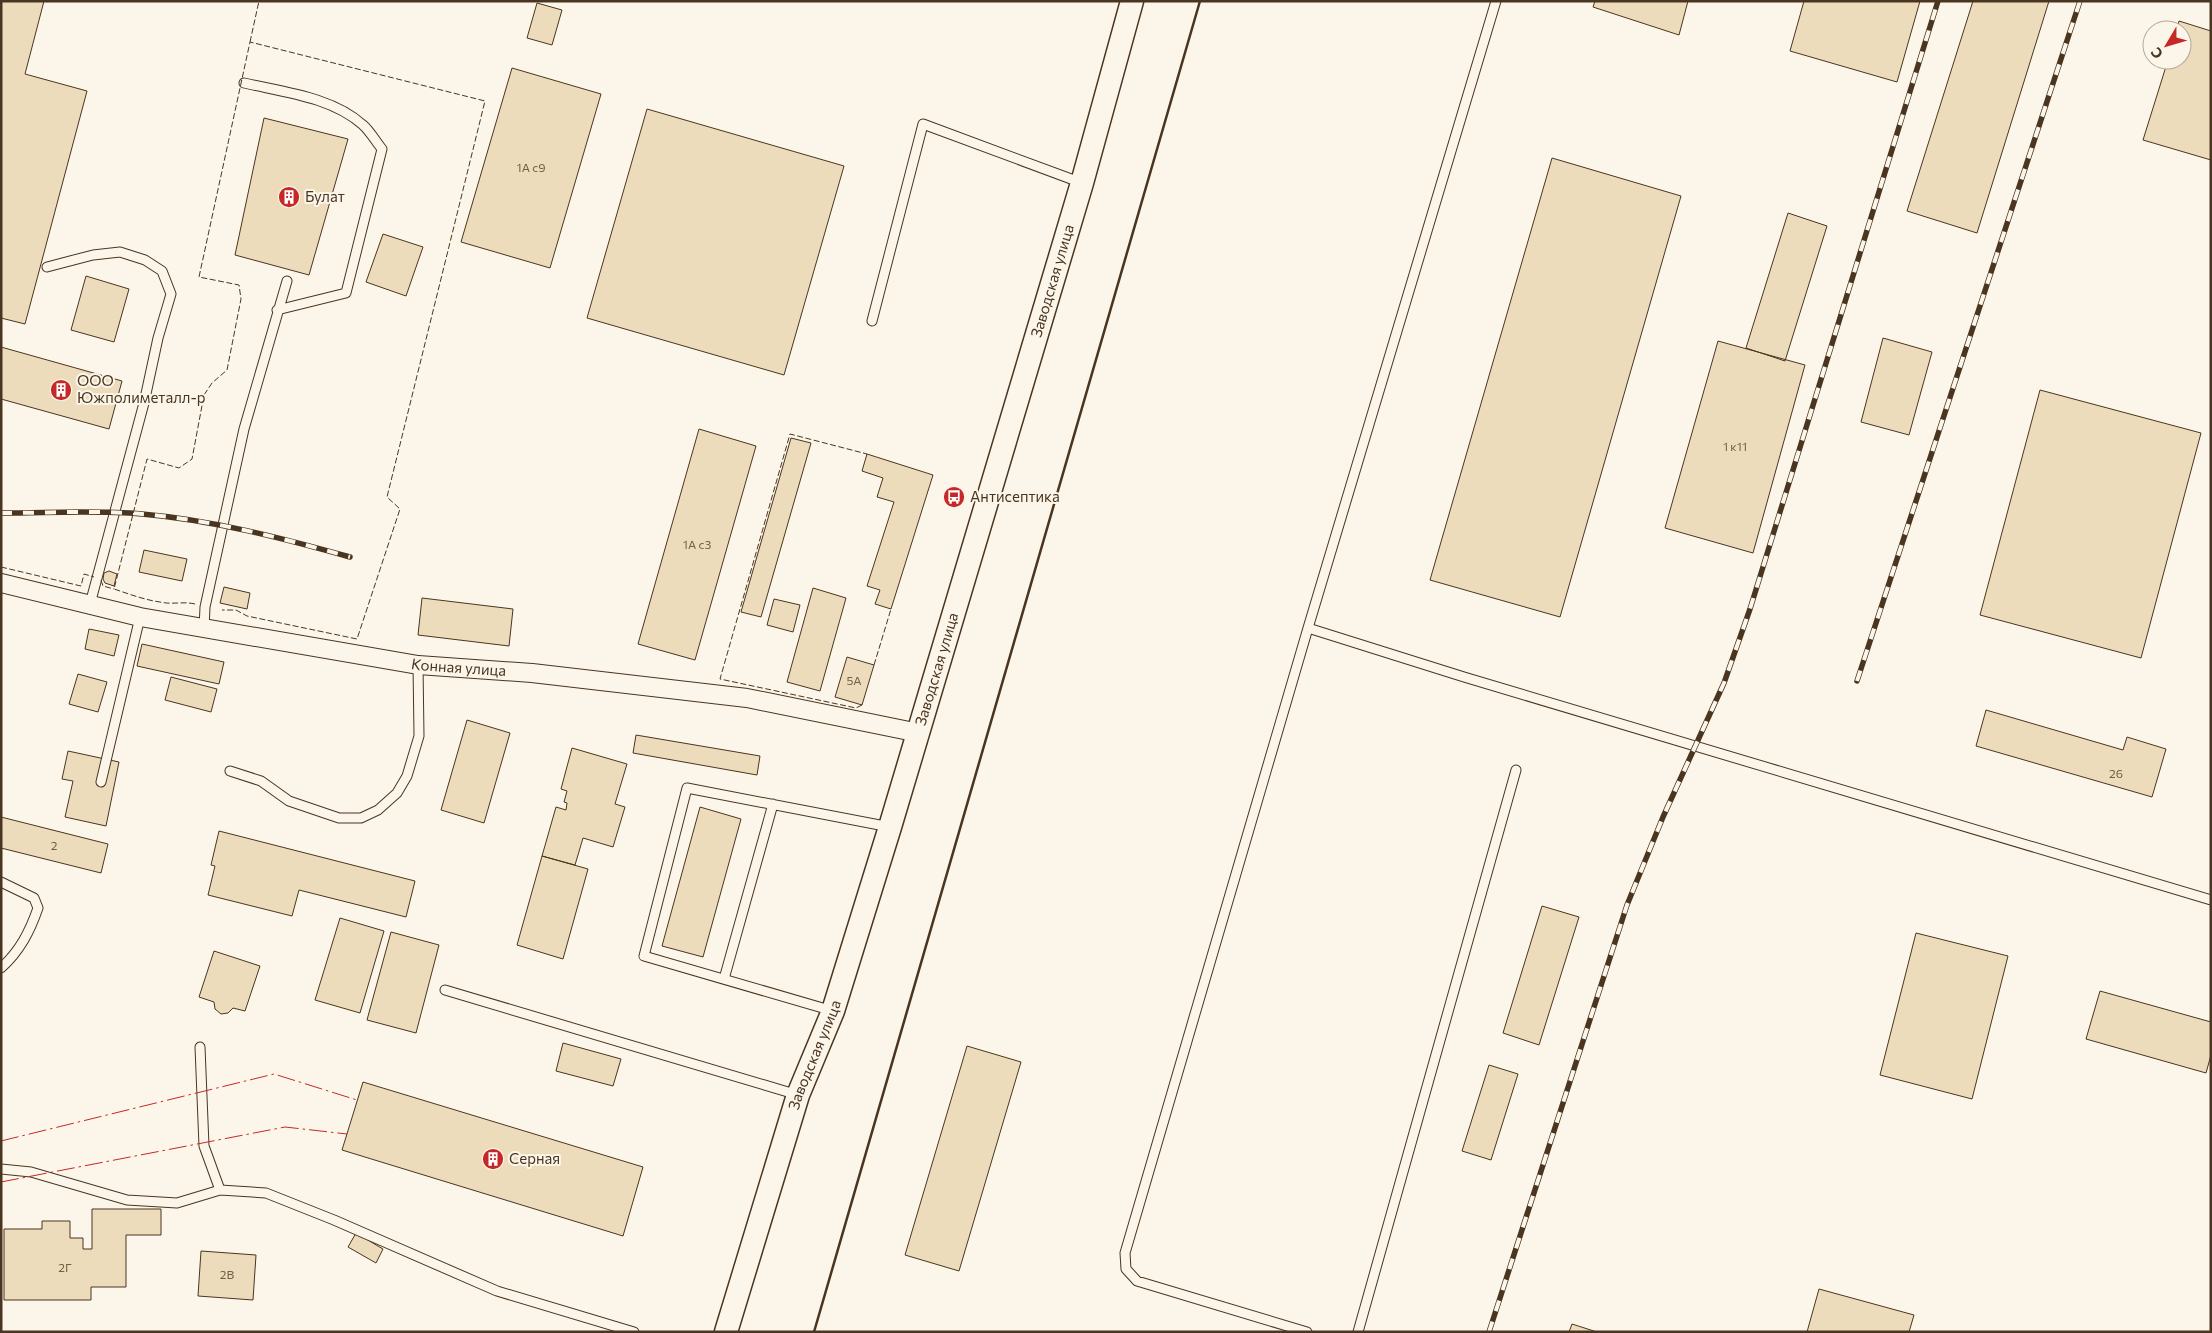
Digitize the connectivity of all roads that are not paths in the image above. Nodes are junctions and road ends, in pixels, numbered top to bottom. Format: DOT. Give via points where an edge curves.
graph roads {
  1 [pos="1132,1"];
  2 [pos="1496,1"];
  3 [pos="244,83"];
  4 [pos="1082,183"];
  5 [pos="47,267"];
  6 [pos="287,280"];
  7 [pos="277,310"];
  8 [pos="872,321"];
  9 [pos="1,583"];
  10 [pos="90,604"];
  11 [pos="140,617"];
  12 [pos="1308,628"];
  13 [pos="204,629"];
  14 [pos="418,665"];
  15 [pos="918,733"];
  16 [pos="1516,770"];
  17 [pos="230,771"];
  18 [pos="101,782"];
  19 [pos="773,804"];
  20 [pos="890,827"];
  21 [pos="1,882"];
  22 [pos="2211,900"];
  23 [pos="1,968"];
  24 [pos="724,979"];
  25 [pos="445,990"];
  26 [pos="834,1011"];
  27 [pos="200,1047"];
  28 [pos="798,1095"];
  29 [pos="1,1169"];
  30 [pos="220,1190"];
  31 [pos="634,1332"];
  32 [pos="726,1332"];
  33 [pos="1306,1332"];
  34 [pos="1358,1332"];
  1 -- 4 [label="street, Заводская улица"];
  2 -- 12 [label="lane"];
  3 -- 7 [label="lane" via="340,109 364,125 382,149 346,293"];
  4 -- 8 [label="lane" via="923,124"];
  4 -- 15 [label="street, Заводская улица"];
  5 -- 10 [label="lane" via="120,252 145,260 162,271 171,294"];
  6 -- 7 [label="lane"];
  7 -- 13 [label="lane" via="244,429 205,607"];
  9 -- 10 [label="street, Конная улица"];
  10 -- 11 [label="street, Конная улица"];
  11 -- 13 [label="street, Конная улица"];
  11 -- 18 [label="lane"];
  12 -- 22 [label="lane"];
  12 -- 33 [label="lane" via="1125,1253 1126,1270 1137,1281"];
  13 -- 14 [label="street, Конная улица"];
  14 -- 15 [label="street, Конная улица" via="532,673 747,698"];
  14 -- 17 [label="lane" via="419,736 408,776 397,793 378,810 361,818 339,818 289,801 261,781"];
  15 -- 20 [label="street, Заводская улица"];
  16 -- 34 [label="lane"];
  19 -- 20 [label="lane"];
  19 -- 24 [label="lane"];
  19 -- 24 [label="lane" via="687,788 644,956"];
  20 -- 26 [label="street, Заводская улица"];
  21 -- 23 [label="lane" via="34,898 38,908 14,956"];
  24 -- 26 [label="lane"];
  25 -- 28 [label="lane"];
  26 -- 28 [label="street, Заводская улица"];
  27 -- 30 [label="lane" via="204,1146"];
  28 -- 32 [label="street, Заводская улица"];
  29 -- 30 [label="lane" via="31,1172 127,1200 177,1203"];
  30 -- 31 [label="lane" via="266,1193 497,1291"];
}
